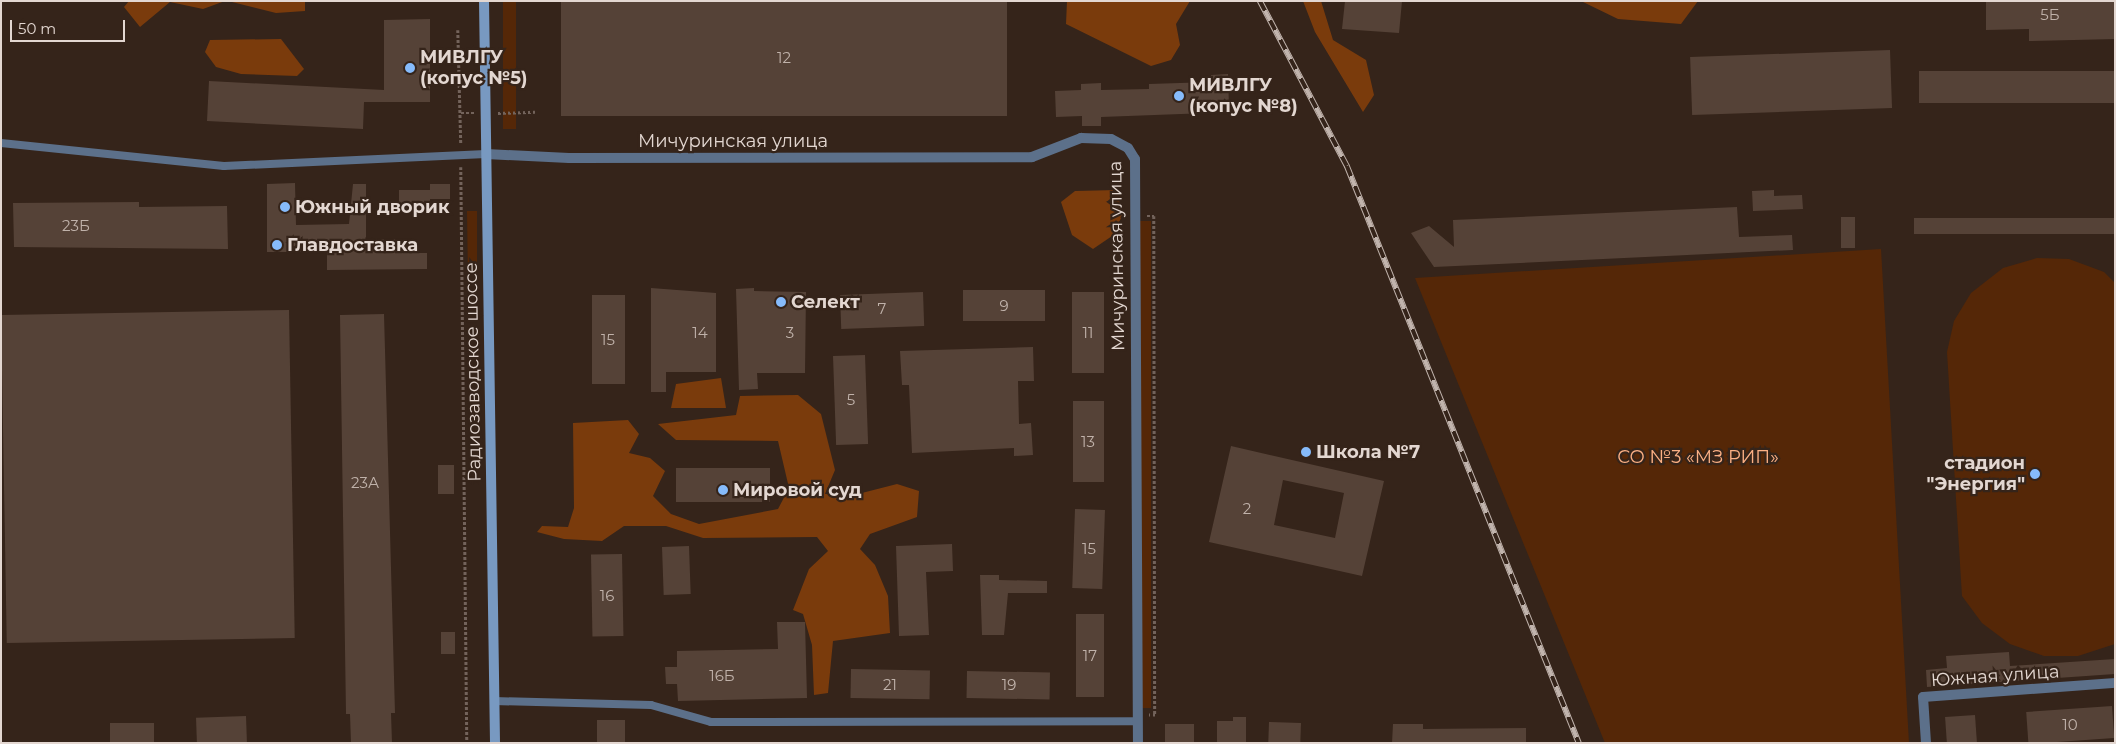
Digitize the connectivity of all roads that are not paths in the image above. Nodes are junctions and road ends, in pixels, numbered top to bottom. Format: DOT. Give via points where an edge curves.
graph roads {
  1 [pos="484,1"];
  2 [pos="1,143"];
  3 [pos="486,154"];
  4 [pos="2115,683"];
  5 [pos="494,701"];
  6 [pos="1140,718"];
  7 [pos="494,743"];
  8 [pos="1138,743"];
  9 [pos="1926,743"];
  1 -- 3 [label="street, Радиозаводское шоссе"];
  2 -- 3 [label="lane" via="224,166"];
  3 -- 5 [label="street, Радиозаводское шоссе"];
  3 -- 6 [label="street, Мичуринская улица" via="569,158 1032,157 1081,138 1110,139 1128,148 1135,159"];
  4 -- 9 [label="street, Южная улица" via="1923,697"];
  5 -- 6 [label="lane" via="651,705 711,722"];
  5 -- 7 [label="street, Радиозаводское шоссе"];
  6 -- 8 [label="street, Мичуринская улица"];
}
